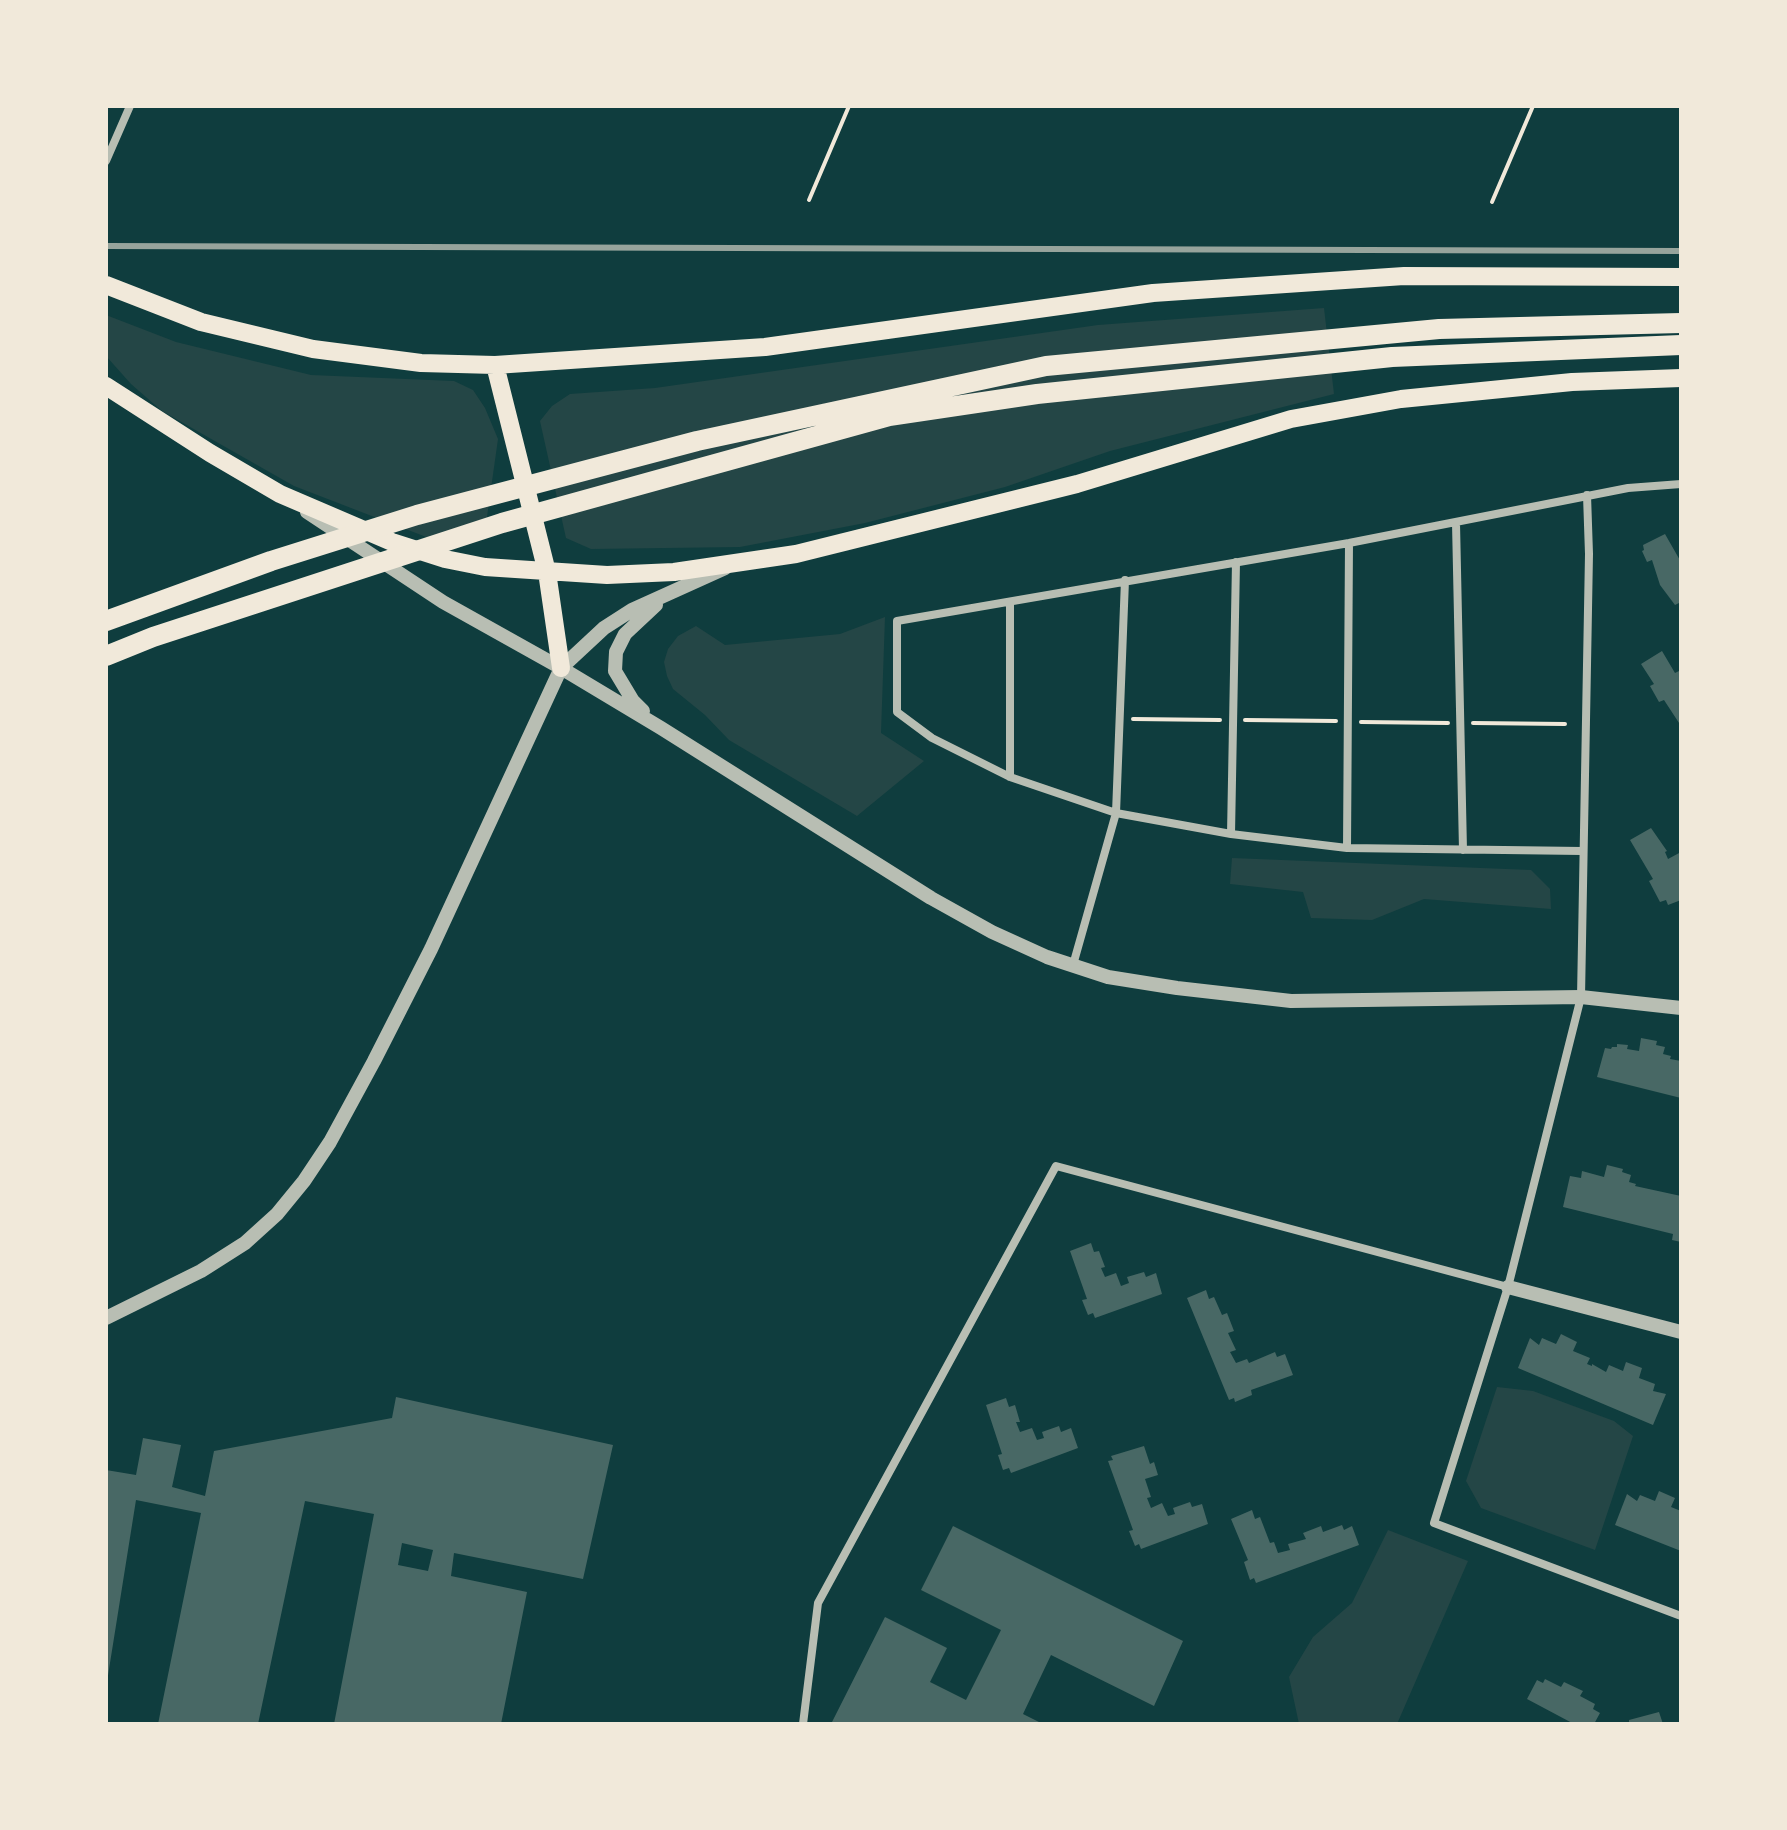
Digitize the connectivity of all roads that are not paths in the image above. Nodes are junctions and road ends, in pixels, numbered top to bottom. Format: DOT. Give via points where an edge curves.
graph roads {
  1 [pos="130,106"];
  2 [pos="106,161"];
  3 [pos="1681,277"];
  4 [pos="106,285"];
  5 [pos="1681,323"];
  6 [pos="1681,345"];
  7 [pos="495,365"];
  8 [pos="1681,378"];
  9 [pos="106,386"];
  10 [pos="1681,484"];
  11 [pos="280,494"];
  12 [pos="1587,495"];
  13 [pos="1456,523"];
  14 [pos="1349,543"];
  15 [pos="1236,562"];
  16 [pos="729,566"];
  17 [pos="547,572"];
  18 [pos="1125,580"];
  19 [pos="671,594"];
  20 [pos="1010,602"];
  21 [pos="106,621"];
  22 [pos="106,656"];
  23 [pos="561,668"];
  24 [pos="661,728"];
  25 [pos="1010,777"];
  26 [pos="1116,813"];
  27 [pos="1231,834"];
  28 [pos="1347,848"];
  29 [pos="1463,850"];
  30 [pos="1582,851"];
  31 [pos="1073,965"];
  32 [pos="1581,997"];
  33 [pos="1681,1008"];
  34 [pos="1508,1287"];
  35 [pos="106,1318"];
  36 [pos="1681,1332"];
  37 [pos="1681,1616"];
  38 [pos="803,1724"];
  1 -- 2 [label="street"];
  3 -- 7 [label="main road" via="1404,276 1153,293 765,347"];
  4 -- 7 [label="main road" via="201,322 313,349 396,361"];
  5 -- 21 [label="highway" via="1439,329 1046,366 697,441 417,515"];
  6 -- 22 [label="highway" via="1392,357 1037,394 889,416 502,523"];
  7 -- 17 [label="main road"];
  8 -- 16 [label="main road" via="1572,382 1401,399 1291,419 1077,484"];
  9 -- 11 [label="main road"];
  10 -- 12 [label="street"];
  11 -- 17 [label="main road" via="445,559"];
  11 -- 23 [label="street" via="443,602"];
  12 -- 13 [label="street"];
  12 -- 30 [label="street"];
  13 -- 14 [label="street"];
  13 -- 29 [label="street"];
  14 -- 15 [label="street"];
  14 -- 28 [label="street"];
  15 -- 18 [label="street"];
  15 -- 27 [label="street"];
  16 -- 17 [label="main road" via="620,575"];
  16 -- 19 [label="street"];
  17 -- 23 [label="main road"];
  18 -- 20 [label="street"];
  18 -- 26 [label="street"];
  19 -- 23 [label="street" via="604,628"];
  19 -- 24 [label="street" via="625,634 616,652 615,671 633,701"];
  20 -- 25 [label="street"];
  20 -- 25 [label="street" via="897,621 897,712 932,738"];
  23 -- 24 [label="street"];
  23 -- 35 [label="street" via="424,963 367,1075 304,1181 245,1243"];
  24 -- 31 [label="street" via="931,898 992,932"];
  25 -- 26 [label="street"];
  26 -- 27 [label="street"];
  26 -- 31 [label="street"];
  27 -- 28 [label="street"];
  28 -- 29 [label="street"];
  29 -- 30 [label="street"];
  30 -- 32 [label="street"];
  31 -- 32 [label="street" via="1108,977 1291,1001"];
  32 -- 33 [label="street"];
  32 -- 34 [label="street"];
  34 -- 36 [label="street"];
  34 -- 37 [label="street" via="1434,1523"];
  34 -- 38 [label="street" via="1056,1166 818,1603"];
}
